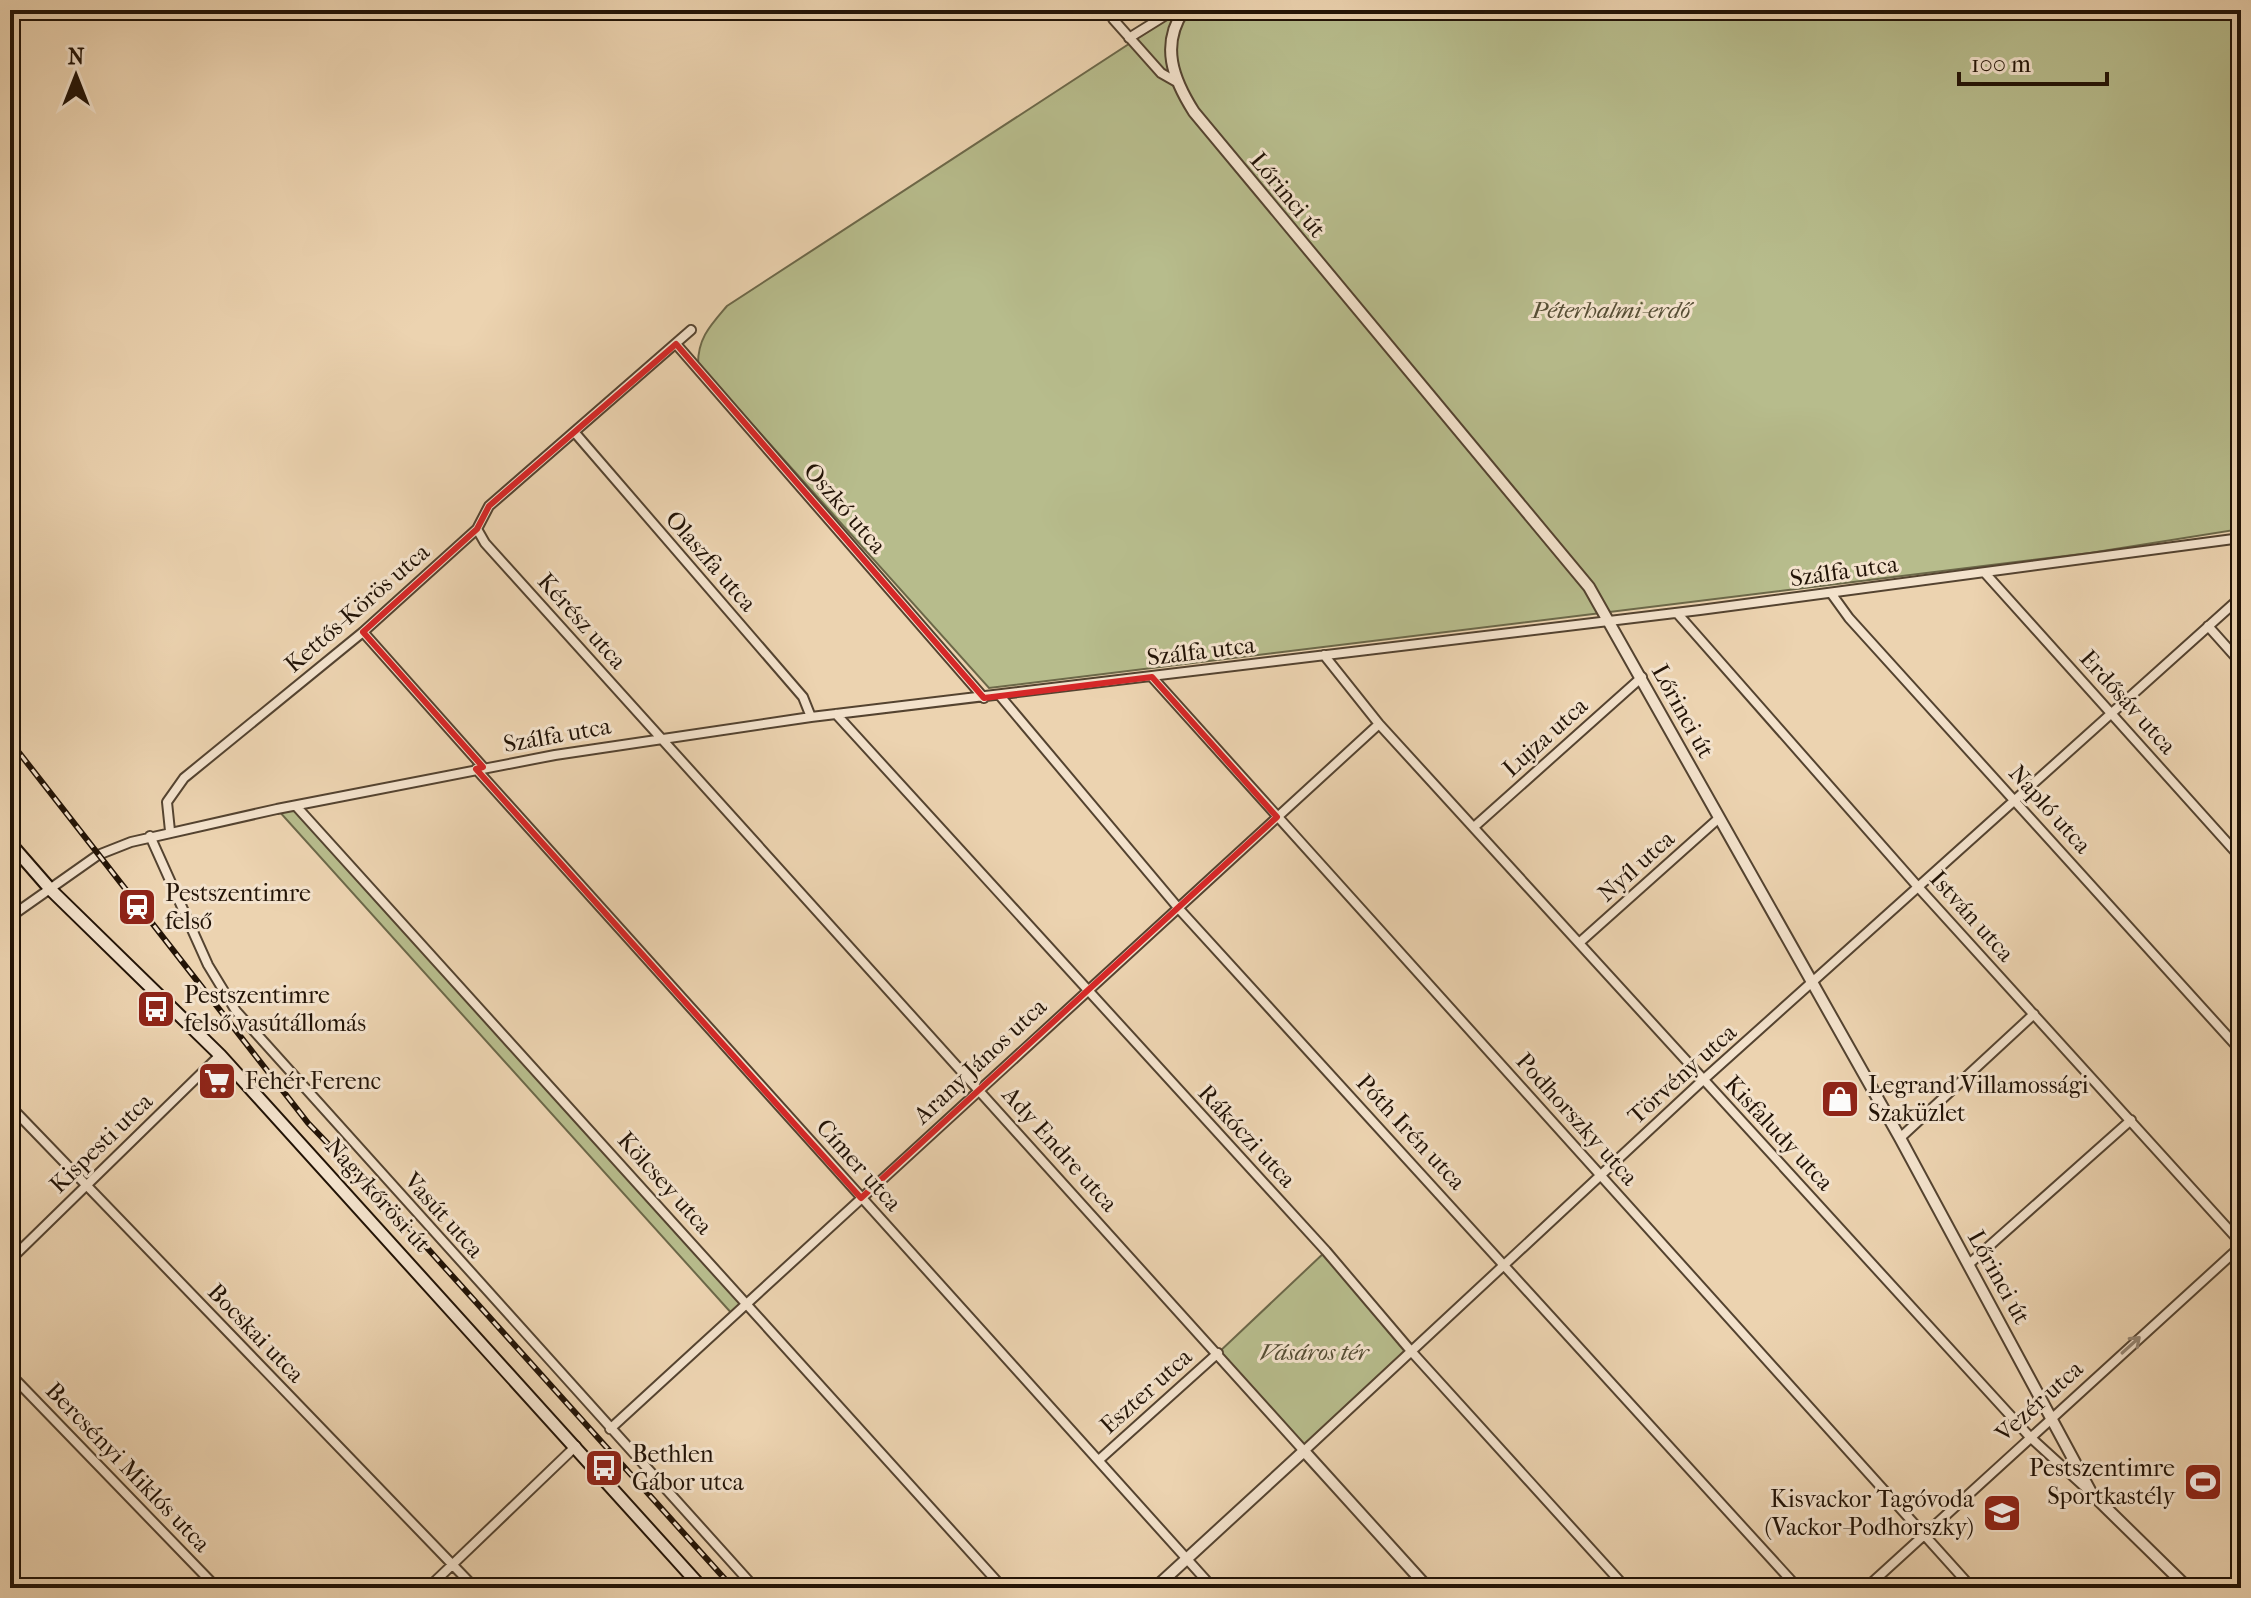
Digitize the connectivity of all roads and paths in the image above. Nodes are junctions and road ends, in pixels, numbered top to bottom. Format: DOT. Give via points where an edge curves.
graph roads {
  1 [pos="1174,10"];
  2 [pos="1184,10"];
  3 [pos="1113,19"];
  4 [pos="1129,38"];
  5 [pos="1175,81"];
  6 [pos="691,330"];
  7 [pos="676,344"];
  8 [pos="576,434"];
  9 [pos="477,529"];
  10 [pos="2241,538"];
  11 [pos="1985,573"];
  12 [pos="1831,593"];
  13 [pos="2241,597"];
  14 [pos="1677,613"];
  15 [pos="1610,619"];
  16 [pos="2208,626"];
  17 [pos="363,632"];
  18 [pos="1324,655"];
  19 [pos="2241,663"];
  20 [pos="1152,677"];
  21 [pos="1642,677"];
  22 [pos="1001,697"];
  23 [pos="984,698"];
  24 [pos="2110,713"];
  25 [pos="836,714"];
  26 [pos="811,717"];
  27 [pos="1379,724"];
  28 [pos="660,738"];
  29 [pos="480,768"];
  30 [pos="2014,799"];
  31 [pos="296,806"];
  32 [pos="1277,817"];
  33 [pos="1719,818"];
  34 [pos="1474,827"];
  35 [pos="170,831"];
  36 [pos="150,836"];
  37 [pos="10,843"];
  38 [pos="2241,858"];
  39 [pos="1919,888"];
  40 [pos="51,890"];
  41 [pos="1180,910"];
  42 [pos="10,917"];
  43 [pos="1579,943"];
  44 [pos="1812,986"];
  45 [pos="1086,991"];
  46 [pos="2034,1014"];
  47 [pos="2241,1051"];
  48 [pos="220,1055"];
  49 [pos="1703,1080"];
  50 [pos="980,1090"];
  51 [pos="10,1106"];
  52 [pos="2131,1120"];
  53 [pos="1900,1138"];
  54 [pos="1601,1176"];
  55 [pos="85,1185"];
  56 [pos="861,1198"];
  57 [pos="2241,1244"];
  58 [pos="10,1260"];
  59 [pos="1506,1264"];
  60 [pos="1969,1264"];
  61 [pos="747,1303"];
  62 [pos="1411,1351"];
  63 [pos="1218,1353"];
  64 [pos="10,1374"];
  65 [pos="2052,1416"];
  66 [pos="610,1429"];
  67 [pos="2030,1437"];
  68 [pos="576,1446"];
  69 [pos="1304,1451"];
  70 [pos="1100,1459"];
  71 [pos="2092,1494"];
  72 [pos="1923,1535"];
  73 [pos="1187,1560"];
  74 [pos="453,1565"];
  75 [pos="217,1588"];
  76 [pos="428,1588"];
  77 [pos="475,1588"];
  78 [pos="702,1588"];
  79 [pos="755,1588"];
  80 [pos="1003,1588"];
  81 [pos="1155,1588"];
  82 [pos="1213,1588"];
  83 [pos="1428,1588"];
  84 [pos="1626,1588"];
  85 [pos="1798,1588"];
  86 [pos="1866,1588"];
  87 [pos="1972,1588"];
  88 [pos="2188,1588"];
  1 -- 4 [label="street"];
  2 -- 5 [label="street, Lőrinci út" via="1171,43"];
  3 -- 4 [label="street"];
  4 -- 5 [label="street"];
  5 -- 15 [label="street, Lőrinci út" via="1210,134 1441,407"];
  6 -- 7 [label="street, Kettős-Körös utca"];
  7 -- 8 [label="street, Kettős-Körös utca"];
  7 -- 23 [label="street, Oszkó utca"];
  8 -- 9 [label="street, Kettős-Körös utca" via="489,506"];
  8 -- 26 [label="street, Olaszfa utca" via="803,697"];
  9 -- 17 [label="street, Kettős-Körös utca"];
  9 -- 28 [label="street, Kérész utca"];
  10 -- 11 [label="street, Szálfa utca"];
  11 -- 12 [label="street, Szálfa utca"];
  11 -- 24 [label="street, Erdősáv utca"];
  12 -- 14 [label="street, Szálfa utca"];
  12 -- 30 [label="street, Napló utca"];
  13 -- 16 [label="street, Törvény utca"];
  14 -- 15 [label="street, Szálfa utca"];
  14 -- 39 [label="street, István utca"];
  15 -- 18 [label="street, Szálfa utca"];
  15 -- 21 [label="street, Lőrinci út"];
  16 -- 19 [label="street"];
  16 -- 24 [label="street, Törvény utca"];
  17 -- 29 [label="street, Címer utca"];
  17 -- 35 [label="street, Kettős-Körös utca" via="184,778 167,802"];
  18 -- 20 [label="street, Szálfa utca"];
  18 -- 27 [label="street, Kisfaludy utca"];
  20 -- 22 [label="street, Szálfa utca"];
  20 -- 32 [label="street, Podhorszky utca"];
  21 -- 33 [label="street, Lőrinci út"];
  21 -- 34 [label="street, Lujza utca"];
  22 -- 23 [label="street, Szálfa utca"];
  22 -- 41 [label="street, Póth Irén utca"];
  23 -- 25 [label="street, Szálfa utca"];
  24 -- 30 [label="street, Törvény utca"];
  24 -- 38 [label="street, Erdősáv utca"];
  25 -- 26 [label="street, Szálfa utca"];
  25 -- 45 [label="street, Rákóczi utca"];
  26 -- 28 [label="street, Szálfa utca"];
  27 -- 32 [label="street, Arany János utca"];
  27 -- 34 [label="street, Kisfaludy utca"];
  28 -- 29 [label="street, Szálfa utca"];
  28 -- 50 [label="street, Ady Endre utca"];
  29 -- 31 [label="street, Szálfa utca"];
  29 -- 56 [label="street, Címer utca"];
  30 -- 39 [label="street, Törvény utca"];
  30 -- 47 [label="street, Napló utca"];
  31 -- 35 [label="street, Szálfa utca"];
  31 -- 61 [label="street, Kölcsey utca"];
  32 -- 41 [label="street, Arany János utca"];
  32 -- 54 [label="street, Podhorszky utca"];
  33 -- 43 [label="street, Nyíl utca"];
  33 -- 44 [label="street, Lőrinci út"];
  34 -- 43 [label="street, Kisfaludy utca"];
  35 -- 36 [label="street"];
  36 -- 40 [label="street" via="98,855"];
  36 -- 66 [label="street, Vasút utca" via="213,975 236,1011"];
  37 -- 40 [label="main road, Nagykőrösi út"];
  39 -- 44 [label="street, Törvény utca"];
  39 -- 46 [label="street, István utca"];
  40 -- 42 [label="street"];
  40 -- 48 [label="main road, Nagykőrösi út"];
  41 -- 45 [label="street, Arany János utca"];
  41 -- 59 [label="street, Póth Irén utca"];
  43 -- 49 [label="street, Kisfaludy utca"];
  44 -- 49 [label="street, Törvény utca"];
  44 -- 53 [label="street, Lőrinci út"];
  45 -- 50 [label="street, Arany János utca"];
  45 -- 62 [label="street, Rákóczi utca"];
  46 -- 52 [label="street, István utca"];
  46 -- 53 [label="street"];
  48 -- 55 [label="street, Kispesti utca"];
  48 -- 68 [label="main road, Nagykőrösi út"];
  49 -- 54 [label="street, Törvény utca"];
  49 -- 67 [label="street, Kisfaludy utca"];
  50 -- 56 [label="street, Arany János utca"];
  50 -- 63 [label="street, Ady Endre utca"];
  51 -- 55 [label="street, Bocskai utca"];
  52 -- 57 [label="street, István utca"];
  52 -- 60 [label="street"];
  53 -- 60 [label="street, Lőrinci út"];
  54 -- 59 [label="street, Törvény utca"];
  54 -- 72 [label="street, Podhorszky utca"];
  55 -- 58 [label="street, Kispesti utca"];
  55 -- 74 [label="street, Bocskai utca"];
  56 -- 61 [label="street, Arany János utca"];
  56 -- 70 [label="street, Címer utca"];
  65 -- 57 [label="street, Vezér utca, one-way"];
  59 -- 62 [label="street, Törvény utca"];
  59 -- 85 [label="street, Póth Irén utca"];
  60 -- 65 [label="street, Lőrinci út"];
  61 -- 66 [label="street, Arany János utca"];
  61 -- 80 [label="street, Kölcsey utca"];
  62 -- 69 [label="street, Törvény utca"];
  62 -- 84 [label="street, Rákóczi utca"];
  63 -- 69 [label="street, Ady Endre utca"];
  63 -- 70 [label="street, Eszter utca"];
  64 -- 75 [label="street, Bercsényi Miklós utca"];
  65 -- 67 [label="street, Vezér utca"];
  65 -- 71 [label="street, Lőrinci út"];
  66 -- 79 [label="street, Vasút utca"];
  67 -- 71 [label="street, Kisfaludy utca"];
  67 -- 72 [label="street, Vezér utca"];
  68 -- 74 [label="street"];
  68 -- 78 [label="main road, Nagykőrösi út"];
  69 -- 73 [label="street, Törvény utca"];
  69 -- 83 [label="street, Ady Endre utca"];
  70 -- 73 [label="street, Címer utca"];
  71 -- 88 [label="street, Kisfaludy utca"];
  72 -- 86 [label="street, Vezér utca"];
  72 -- 87 [label="street, Podhorszky utca"];
  73 -- 81 [label="street, Törvény utca"];
  73 -- 82 [label="street, Címer utca"];
  74 -- 76 [label="street"];
  74 -- 77 [label="street, Bocskai utca"];
}
